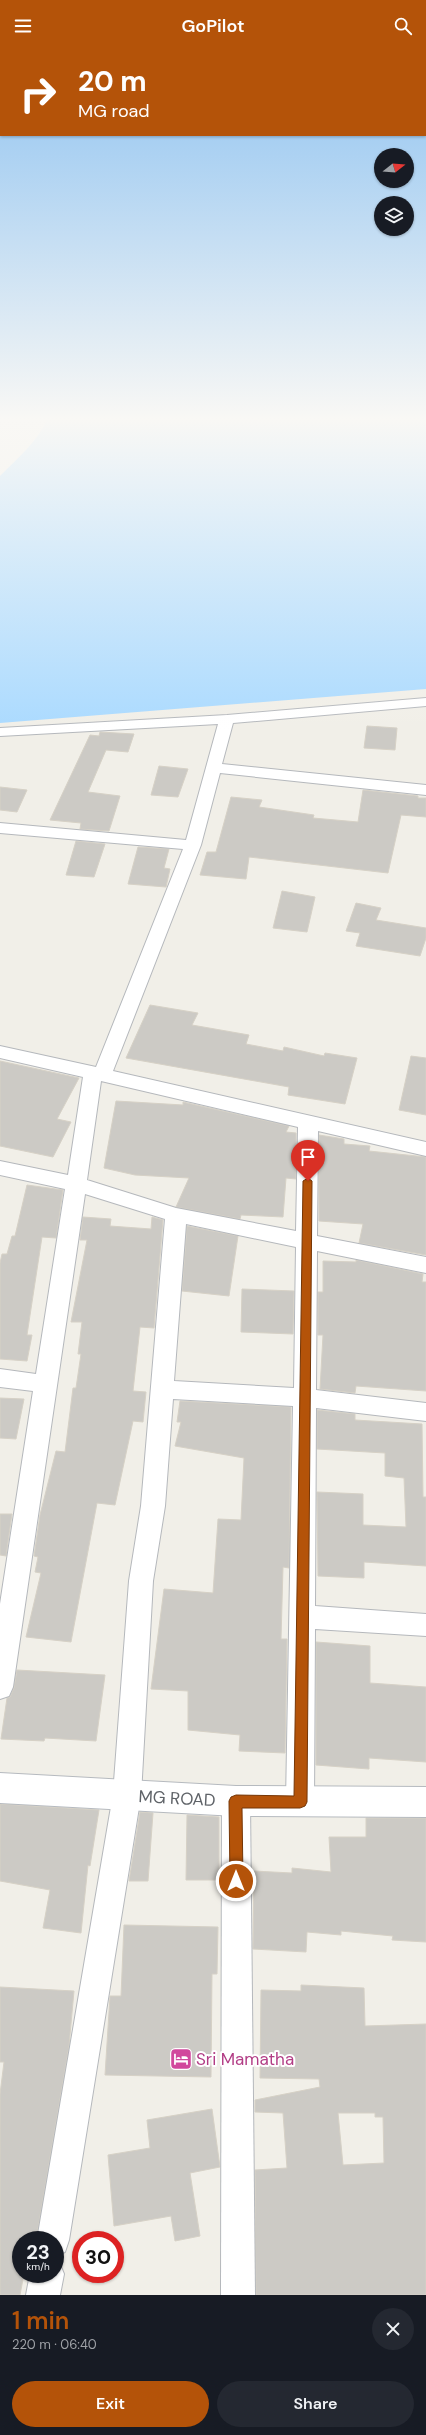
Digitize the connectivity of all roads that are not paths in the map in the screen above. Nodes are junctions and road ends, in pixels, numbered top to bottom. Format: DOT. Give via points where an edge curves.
graph roads {
  1 [pos="426,702"];
  2 [pos="228,719"];
  3 [pos="1,733"];
  4 [pos="214,768"];
  5 [pos="426,790"];
  6 [pos="0,828"];
  7 [pos="193,845"];
  8 [pos="0,1052"];
  9 [pos="98,1074"];
  10 [pos="308,1121"];
  11 [pos="426,1149"];
  12 [pos="0,1168"];
  13 [pos="76,1184"];
  14 [pos="176,1215"];
  15 [pos="307,1241"];
  16 [pos="426,1265"];
  17 [pos="0,1378"];
  18 [pos="46,1384"];
  19 [pos="162,1389"];
  20 [pos="305,1398"];
  21 [pos="426,1412"];
  22 [pos="303,1617"];
  23 [pos="426,1625"];
  24 [pos="0,1687"];
  25 [pos="0,1788"];
  26 [pos="127,1795"];
  27 [pos="236,1801"];
  28 [pos="300,1802"];
  29 [pos="426,1802"];
  30 [pos="54,2231"];
  31 [pos="45,2283"];
  32 [pos="43,2295"];
  33 [pos="238,2295"];
  1 -- 2 [label="street"];
  2 -- 3 [label="street"];
  2 -- 4 [label="street"];
  4 -- 5 [label="street"];
  4 -- 7 [label="street"];
  6 -- 7 [label="street"];
  7 -- 9 [label="street"];
  8 -- 9 [label="street"];
  9 -- 10 [label="street"];
  9 -- 13 [label="street"];
  10 -- 11 [label="street"];
  10 -- 15 [label="street"];
  12 -- 13 [label="street"];
  13 -- 14 [label="street"];
  13 -- 18 [label="street"];
  14 -- 15 [label="street"];
  14 -- 19 [label="street"];
  15 -- 16 [label="street"];
  15 -- 20 [label="street"];
  17 -- 18 [label="street"];
  18 -- 24 [label="street"];
  19 -- 20 [label="street"];
  19 -- 26 [label="street" via="153,1506 141,1581"];
  20 -- 21 [label="street"];
  20 -- 22 [label="street"];
  22 -- 23 [label="street"];
  22 -- 28 [label="street"];
  25 -- 26 [label="main road, MG ROAD"];
  26 -- 27 [label="main road, MG ROAD"];
  26 -- 30 [label="street"];
  27 -- 28 [label="main road, MG ROAD"];
  27 -- 33 [label="street"];
  28 -- 29 [label="main road, MG ROAD"];
  31 -- 32 [label="street"];
}
